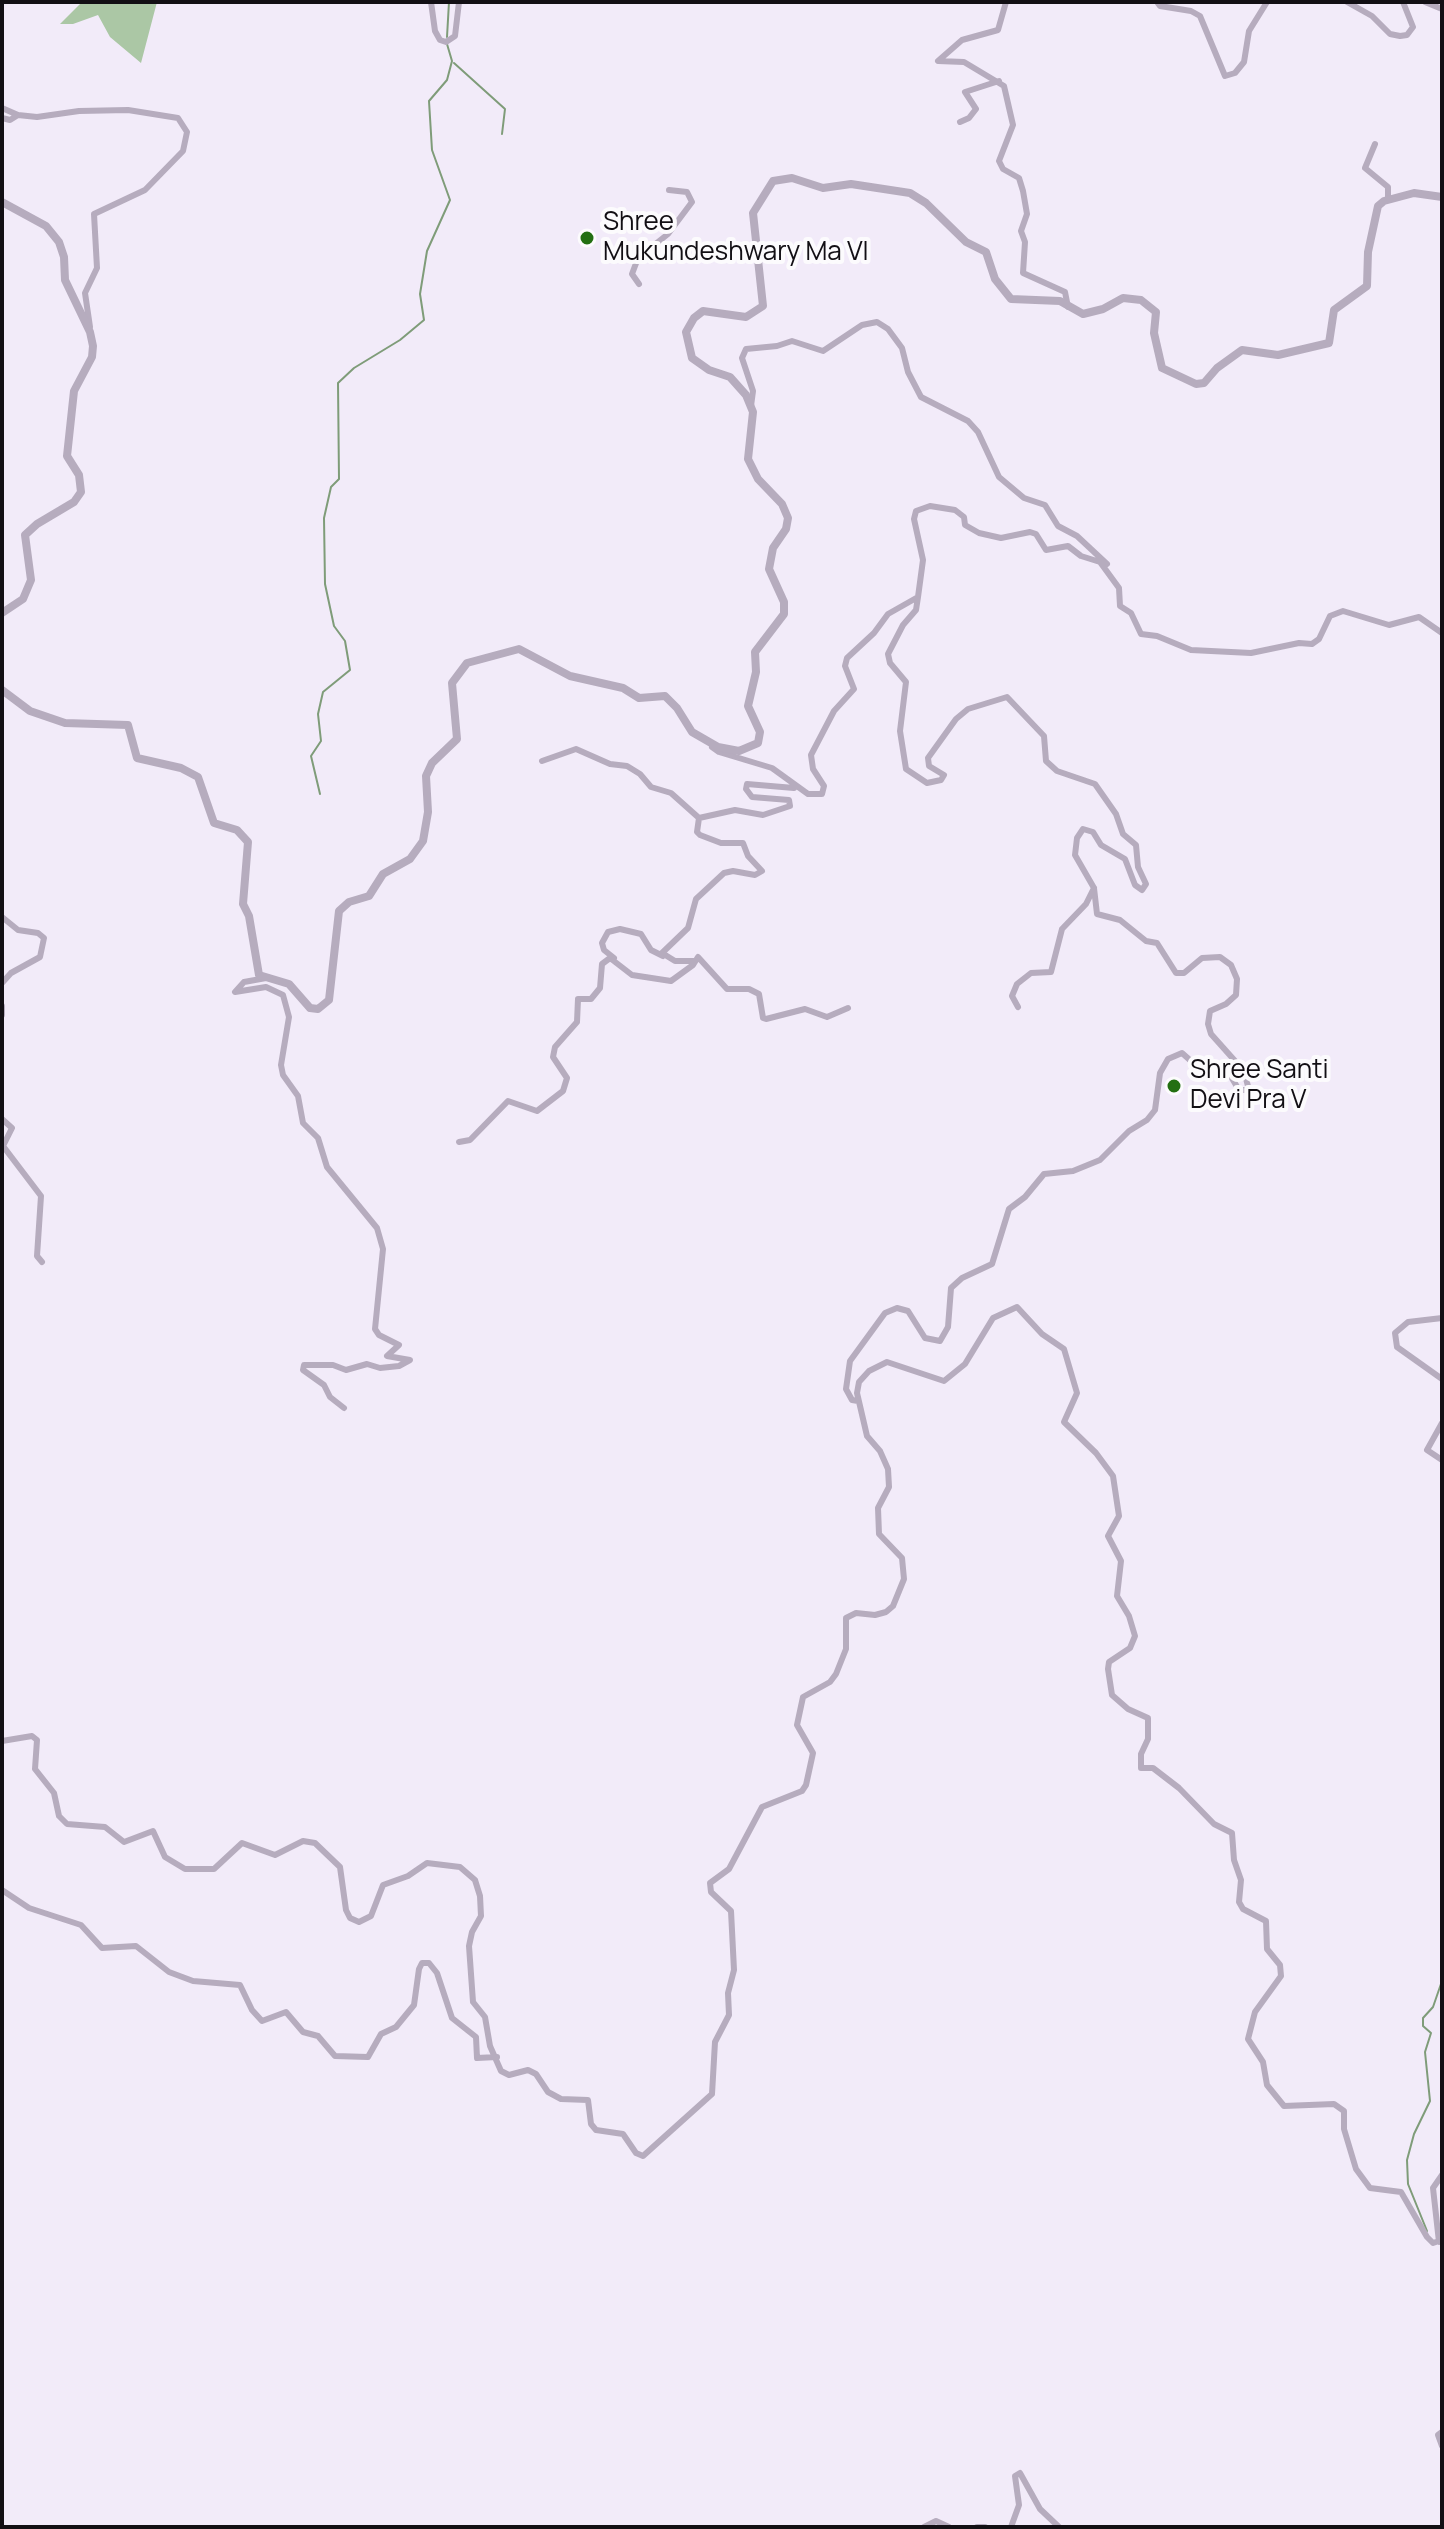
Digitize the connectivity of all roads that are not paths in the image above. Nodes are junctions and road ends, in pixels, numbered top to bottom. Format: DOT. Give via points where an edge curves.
graph roads {
  1 [pos="431,2"];
  2 [pos="459,2"];
  3 [pos="1006,2"];
  4 [pos="1157,2"];
  5 [pos="1267,2"];
  6 [pos="1347,2"];
  7 [pos="1403,2"];
  8 [pos="1425,2"];
  9 [pos="1442,9"];
  10 [pos="999,81"];
  11 [pos="2,108"];
  12 [pos="18,115"];
  13 [pos="2,118"];
  14 [pos="960,122"];
  15 [pos="1375,144"];
  16 [pos="669,190"];
  17 [pos="1442,197"];
  18 [pos="1388,200"];
  19 [pos="2,202"];
  20 [pos="639,284"];
  21 [pos="1068,307"];
  22 [pos="90,332"];
  23 [pos="751,407"];
  24 [pos="1108,571"];
  25 [pos="918,597"];
  26 [pos="2,613"];
  27 [pos="1442,633"];
  28 [pos="2,690"];
  29 [pos="708,742"];
  30 [pos="542,761"];
  31 [pos="797,788"];
  32 [pos="699,818"];
  33 [pos="1094,888"];
  34 [pos="2,917"];
  35 [pos="663,956"];
  36 [pos="615,959"];
  37 [pos="695,961"];
  38 [pos="266,978"];
  39 [pos="2,983"];
  40 [pos="2,1006"];
  41 [pos="1018,1007"];
  42 [pos="848,1008"];
  43 [pos="2,1015"];
  44 [pos="2,1119"];
  45 [pos="459,1142"];
  46 [pos="42,1262"];
  47 [pos="1442,1318"];
  48 [pos="1442,1379"];
  49 [pos="858,1401"];
  50 [pos="344,1408"];
  51 [pos="1442,1423"];
  52 [pos="1442,1460"];
  53 [pos="2,1741"];
  54 [pos="2,1890"];
  55 [pos="497,2057"];
  56 [pos="1442,2175"];
  57 [pos="1440,2241"];
  58 [pos="1442,2432"];
  59 [pos="1442,2446"];
  60 [pos="924,2527"];
  61 [pos="949,2527"];
  62 [pos="977,2527"];
  63 [pos="985,2527"];
  64 [pos="1011,2527"];
  65 [pos="1059,2527"];
  1 -- 2 [label="street" via="435,31 446,42 455,36"];
  3 -- 10 [label="street" via="998,30 962,40 938,58 942,63 964,62"];
  4 -- 5 [label="street" via="1200,16 1225,76 1244,62 1249,31"];
  6 -- 7 [label="street" via="1400,36 1413,27"];
  8 -- 9 [label="street"];
  10 -- 14 [label="street" via="965,92 976,109"];
  10 -- 21 [label="street" via="1008,93 1013,125 999,161 1019,178 1027,214 1021,231 1023,273 1065,292"];
  11 -- 12 [label="street"];
  12 -- 13 [label="street"];
  12 -- 22 [label="street" via="128,110 178,118 187,132 183,151 145,190 94,214 97,268 85,293"];
  15 -- 18 [label="street" via="1365,168 1388,187"];
  16 -- 20 [label="street" via="687,192 692,202 668,234 638,258 632,274"];
  17 -- 18 [label="street" via="1414,193"];
  18 -- 21 [label="street" via="1376,214 1367,286 1334,310 1331,339 1324,345 1278,355 1242,350 1196,384 1162,368 1154,333 1156,312 1149,304 1130,297 1092,313 1078,314"];
  19 -- 22 [label="street" via="46,226 59,242 65,280"];
  21 -- 23 [label="street" via="1060,301 1007,296 986,252 966,242 910,193 851,184 823,188 802,179 777,179 753,213 763,306 746,317 703,311 686,332 692,358 736,381"];
  22 -- 26 [label="street" via="92,357 74,391 67,456 79,475 81,492 25,535 31,580 23,599"];
  23 -- 24 [label="street" via="753,391 742,358 746,349 792,341 823,351 862,325 884,325 902,348 921,397 968,421 999,477 1024,498 1049,508 1058,526 1098,552"];
  23 -- 29 [label="street" via="748,459 788,518 769,569 785,609 755,652 748,706 760,732 758,743 739,751"];
  24 -- 25 [label="street" via="1068,546 1046,550 1035,533 1001,538 979,533 955,510 930,506 916,511 914,519 923,560"];
  24 -- 27 [label="street" via="1119,588 1120,606 1131,613 1141,634 1191,650 1251,653 1312,644 1330,616 1343,611 1389,625 1419,617"];
  25 -- 31 [label="street" via="888,614 847,658 854,689 824,726 811,755 825,791 815,796"];
  25 -- 33 [label="street" via="916,610 888,654 906,682 900,731 906,769 927,783 941,780 944,775 929,766 928,756 956,719 968,709 1007,697 1044,736 1046,761 1057,771 1095,784 1123,834 1136,845 1146,884 1142,890 1125,859 1083,829 1075,855"];
  28 -- 38 [label="street" via="30,711 65,723 128,725 137,758 198,777 214,823 237,830 248,842 243,904 256,969"];
  29 -- 31 [label="street" via="719,752 772,768"];
  29 -- 38 [label="street" via="692,732 665,696 639,698 623,688 570,676 519,649 472,661 452,683 457,739 428,770 421,846 383,874 369,896 339,911 329,1000 318,1009 310,1008 289,984"];
  30 -- 32 [label="street" via="576,749 627,766"];
  31 -- 32 [label="street" via="747,784 752,797 789,800 790,806 763,815 735,810"];
  32 -- 35 [label="street" via="700,835 721,843 743,843 762,871 724,873 696,899 688,928"];
  33 -- 41 [label="street" via="1062,929 1051,972 1031,973 1017,984 1012,996"];
  33 -- 49 [label="street" via="1097,914 1120,920 1146,941 1157,943 1176,973 1211,957 1231,965 1236,995 1210,1011 1209,1030 1241,1066 1249,1090 1242,1092 1230,1075 1211,1064 1191,1061 1182,1053 1168,1059 1155,1110 1147,1120 1100,1160 1073,1171 1044,1174 1009,1209 992,1264 951,1288 948,1327 940,1341 925,1338 908,1311 885,1313 850,1361 846,1389"];
  34 -- 39 [label="street" via="18,930 44,938 40,957"];
  35 -- 36 [label="street" via="651,950 641,934 620,929 608,932 602,943"];
  35 -- 37 [label="street"];
  36 -- 37 [label="street" via="632,975 671,981"];
  36 -- 45 [label="street" via="602,964 595,996 578,999 577,1022 555,1047 553,1057 567,1078 558,1097 537,1111 508,1101 470,1140"];
  37 -- 42 [label="street" via="703,959 727,989 759,994 763,1018 805,1009 827,1017"];
  38 -- 50 [label="street" via="244,982 235,992 266,987 283,995 289,1017 283,1075 298,1096 303,1123 318,1138 327,1167 377,1228 383,1249 375,1329 399,1345 387,1356 410,1360 399,1366 367,1364 346,1370 304,1365 303,1370"];
  40 -- 43 [label="street"];
  44 -- 46 [label="street" via="12,1128 3,1146 41,1196 37,1256"];
  47 -- 48 [label="street" via="1408,1322 1395,1333 1397,1347"];
  49 -- 55 [label="street" via="867,1436 888,1469 889,1487 878,1508 879,1534 898,1552 906,1572 890,1609 881,1615 856,1613 846,1618 846,1649 836,1674 803,1697 797,1725 813,1753 806,1785 762,1807 729,1869 710,1883 711,1892 731,1911 734,1970 729,2015 715,2042 710,2099 639,2156 623,2134 596,2130 588,2100 561,2099 528,2070 505,2075"];
  49 -- 57 [label="street" via="859,1382 880,1364 893,1362 944,1381 965,1364 993,1318 1013,1307 1064,1349 1077,1393 1064,1422 1111,1471 1119,1516 1108,1536 1121,1561 1117,1596 1135,1630 1130,1648 1109,1662 1112,1695 1148,1718 1141,1768 1153,1768 1214,1824 1232,1833 1241,1880 1239,1902 1266,1921 1267,1949 1281,1972 1255,2012 1249,2035 1263,2062 1267,2085 1284,2106 1334,2104 1344,2111 1358,2174 1373,2190 1401,2192 1427,2237"];
  51 -- 52 [label="street" via="1427,1450"];
  53 -- 55 [label="street" via="36,1738 35,1769 54,1793 59,1816 67,1824 105,1827 124,1842 153,1831 165,1857 185,1869 214,1869 242,1843 275,1855 303,1841 315,1843 340,1867 346,1910 359,1922 377,1907 383,1885 427,1863 460,1867 475,1880 480,1896 481,1916 469,1946 473,2002 485,2017"];
  54 -- 55 [label="street" via="29,1908 81,1925 102,1948 136,1946 169,1972 193,1981 240,1985 262,2021 286,2012 335,2056 368,2057 381,2034 405,2019 414,2005 419,1969 429,1963 452,2018 476,2037 477,2058"];
  56 -- 57 [label="street" via="1433,2188"];
  58 -- 59 [label="street"];
  60 -- 61 [label="street" via="936,2521"];
  62 -- 63 [label="street"];
  64 -- 65 [label="street" via="1019,2505 1018,2473 1040,2509"];
}
